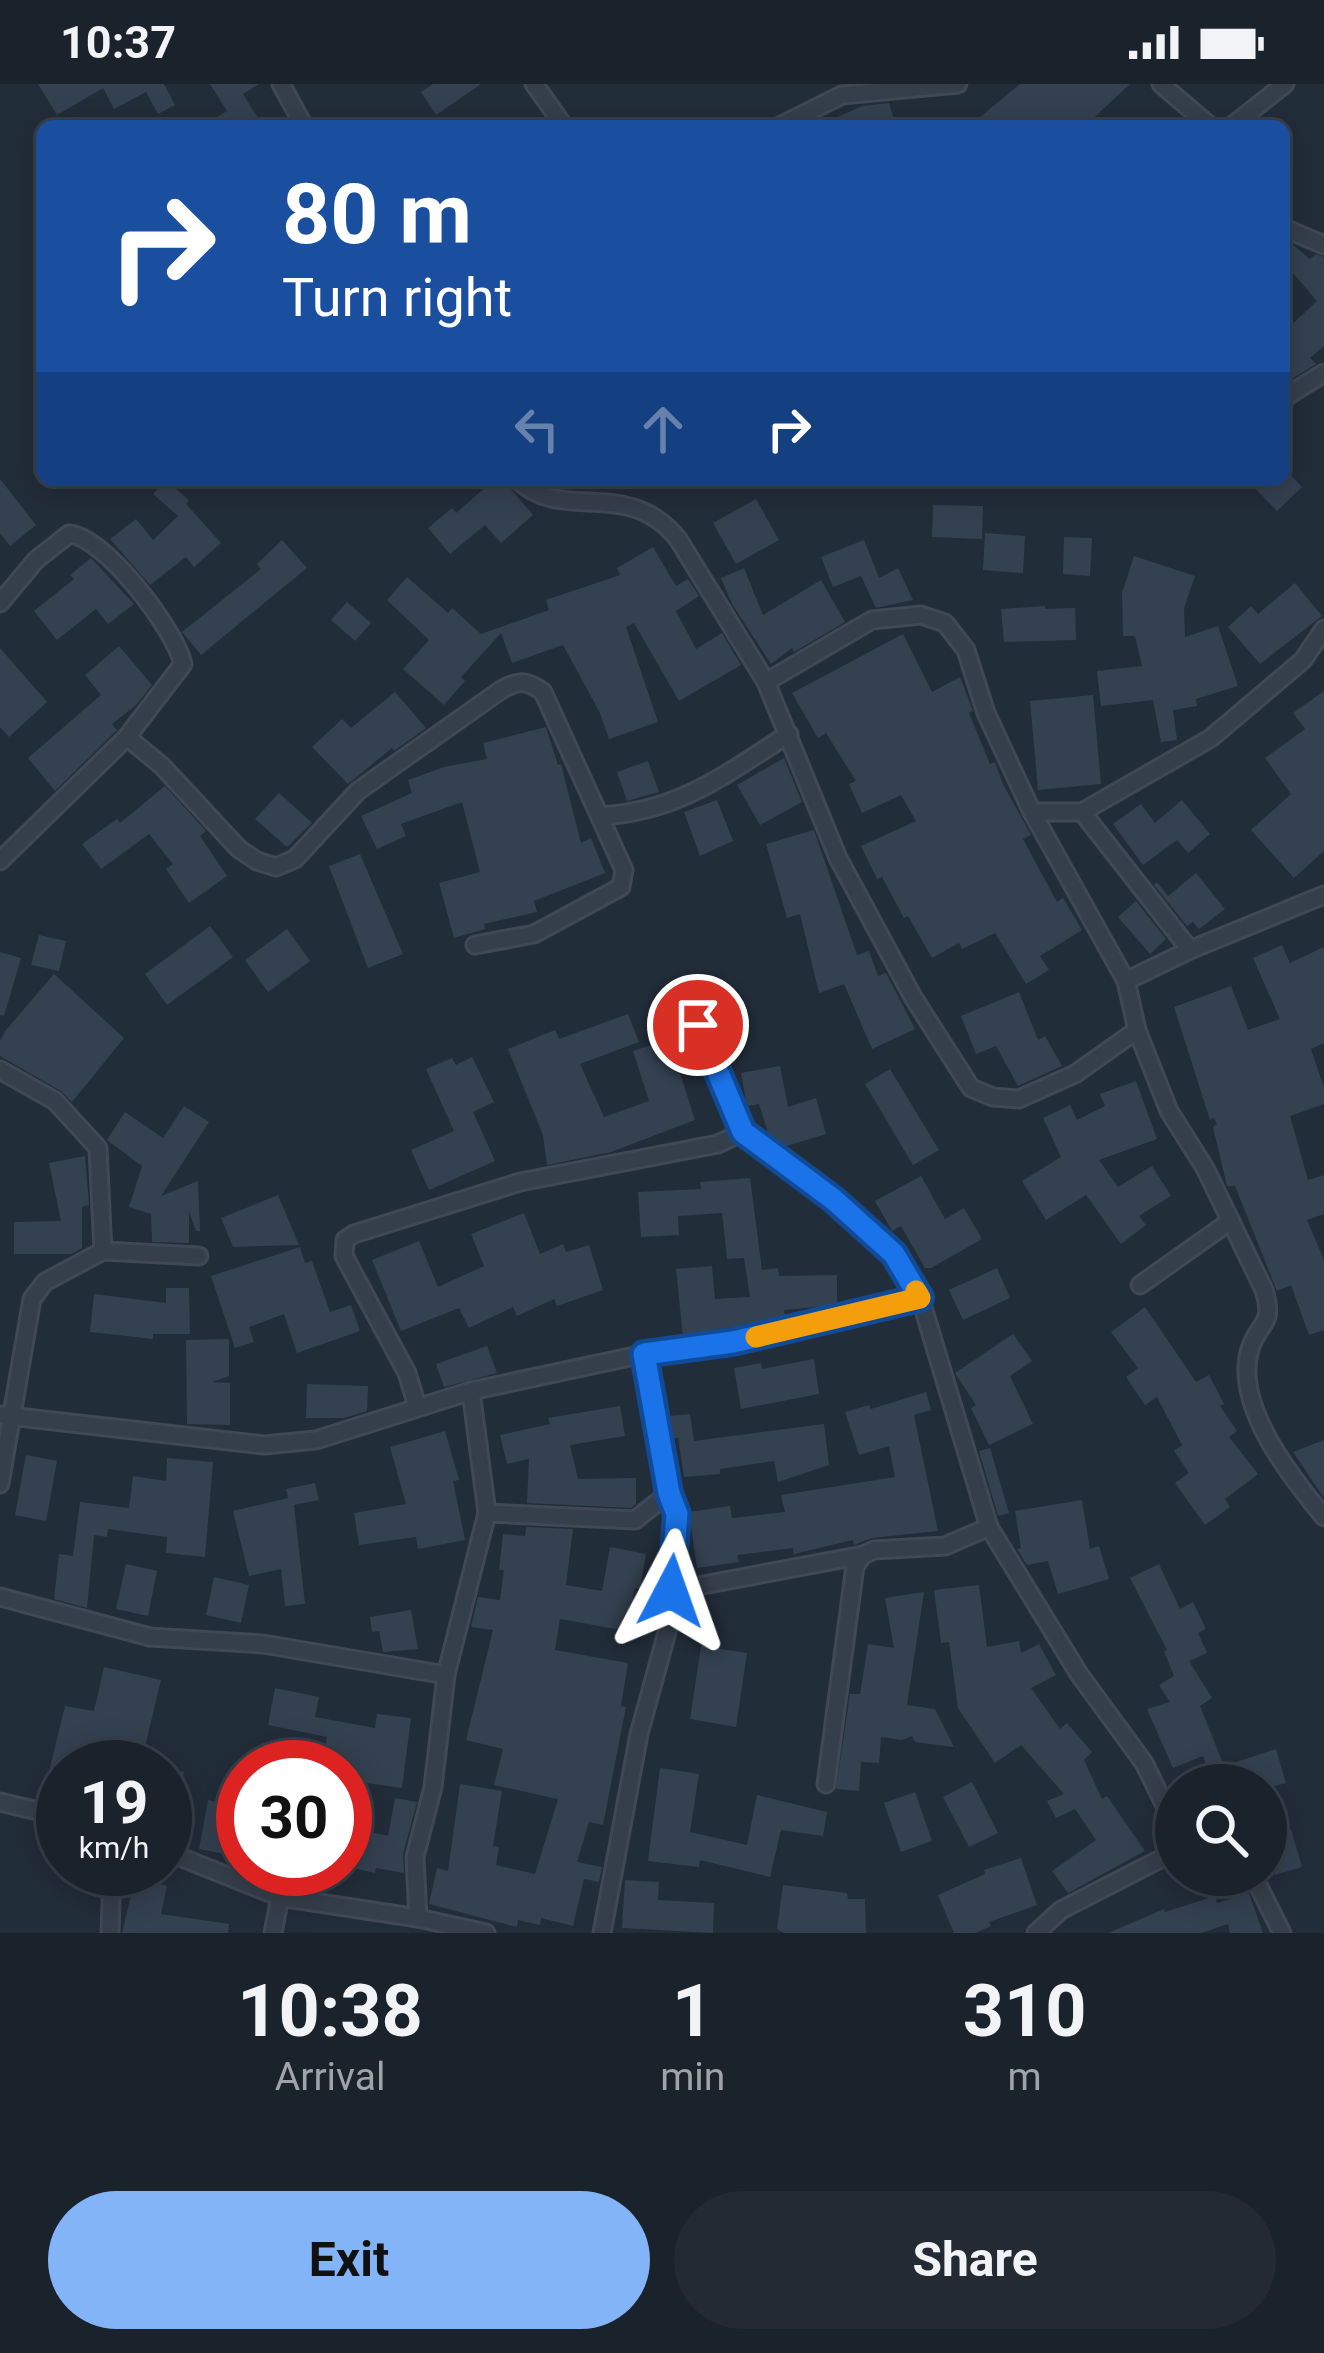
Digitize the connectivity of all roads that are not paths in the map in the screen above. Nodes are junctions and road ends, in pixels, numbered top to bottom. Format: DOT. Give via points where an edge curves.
graph roads {
  1 [pos="281,84"];
  2 [pos="534,84"];
  3 [pos="958,84"];
  4 [pos="1161,84"];
  5 [pos="1285,84"];
  6 [pos="301,120"];
  7 [pos="561,120"];
  8 [pos="792,120"];
  9 [pos="1203,120"];
  10 [pos="1240,120"];
  11 [pos="1290,231"];
  12 [pos="1324,245"];
  13 [pos="1324,373"];
  14 [pos="1290,394"];
  15 [pos="524,486"];
  16 [pos="0,603"];
  17 [pos="1324,629"];
  18 [pos="766,682"];
  19 [pos="789,734"];
  20 [pos="127,737"];
  21 [pos="1032,812"];
  22 [pos="1082,812"];
  23 [pos="601,816"];
  24 [pos="0,861"];
  25 [pos="1324,896"];
  26 [pos="475,945"];
  27 [pos="1190,950"];
  28 [pos="1126,981"];
  29 [pos="698,1025"];
  30 [pos="1137,1030"];
  31 [pos="0,1070"];
  32 [pos="743,1132"];
  33 [pos="1229,1222"];
  34 [pos="103,1251"];
  35 [pos="199,1256"];
  36 [pos="1140,1285"];
  37 [pos="920,1298"];
  38 [pos="644,1354"];
  39 [pos="471,1391"];
  40 [pos="417,1406"];
  41 [pos="4,1416"];
  42 [pos="0,1484"];
  43 [pos="669,1493"];
  44 [pos="487,1514"];
  45 [pos="1324,1517"];
  46 [pos="989,1527"];
  47 [pos="863,1555"];
  48 [pos="671,1591"];
  49 [pos="0,1597"];
  50 [pos="446,1676"];
  51 [pos="826,1784"];
  52 [pos="1155,1785"];
  53 [pos="0,1802"];
  54 [pos="36,1811"];
  55 [pos="192,1862"];
  56 [pos="1155,1862"];
  57 [pos="111,1896"];
  58 [pos="1264,1896"];
  59 [pos="280,1898"];
  60 [pos="418,1918"];
  61 [pos="110,1933"];
  62 [pos="273,1933"];
  63 [pos="486,1933"];
  64 [pos="602,1933"];
  65 [pos="1036,1933"];
  66 [pos="1282,1933"];
  1 -- 6 [label="street"];
  2 -- 7 [label="street"];
  3 -- 8 [label="street" via="842,95"];
  4 -- 9 [label="street"];
  5 -- 10 [label="street"];
  11 -- 12 [label="street"];
  13 -- 14 [label="street"];
  15 -- 18 [label="street" via="562,500 637,506 661,518"];
  16 -- 20 [label="street" via="69,534 97,545 179,646 183,664"];
  17 -- 22 [label="street" via="1303,659 1210,738"];
  18 -- 19 [label="street"];
  18 -- 21 [label="street" via="872,620 921,615 946,623 966,650"];
  19 -- 23 [label="street" via="698,792 644,813"];
  19 -- 30 [label="street" via="838,858 971,1088 1019,1099 1075,1074"];
  20 -- 23 [label="street" via="239,849 277,866 295,859 358,791 501,690 529,682 543,692"];
  20 -- 24 [label="street"];
  21 -- 22 [label="street"];
  21 -- 28 [label="street"];
  22 -- 27 [label="street"];
  23 -- 26 [label="street" via="624,870 621,887 534,934"];
  25 -- 27 [label="street"];
  27 -- 28 [label="street"];
  28 -- 30 [label="street"];
  29 -- 32 [label="street"];
  30 -- 33 [label="street" via="1168,1111"];
  31 -- 34 [label="street" via="55,1101 98,1148"];
  32 -- 37 [label="street" via="894,1254"];
  32 -- 40 [label="street" via="718,1144 520,1182 345,1240 344,1256"];
  33 -- 36 [label="street"];
  33 -- 45 [label="street" via="1270,1310 1247,1372 1266,1436"];
  34 -- 35 [label="street"];
  34 -- 41 [label="street" via="45,1282 32,1300"];
  37 -- 38 [label="street"];
  37 -- 46 [label="street"];
  38 -- 39 [label="street"];
  38 -- 43 [label="street"];
  39 -- 40 [label="street"];
  39 -- 44 [label="street"];
  40 -- 41 [label="street" via="316,1440 264,1445"];
  41 -- 42 [label="street"];
  43 -- 44 [label="street" via="634,1520"];
  43 -- 48 [label="street" via="677,1514"];
  44 -- 50 [label="street"];
  46 -- 47 [label="street" via="945,1546"];
  46 -- 52 [label="street"];
  47 -- 48 [label="street"];
  47 -- 51 [label="street" via="848,1607"];
  48 -- 64 [label="street"];
  49 -- 50 [label="street" via="150,1637 263,1645"];
  50 -- 60 [label="street" via="415,1857"];
  53 -- 54 [label="street"];
  55 -- 59 [label="street"];
  56 -- 65 [label="street" via="1061,1910"];
  57 -- 61 [label="street"];
  58 -- 66 [label="street"];
  59 -- 60 [label="street"];
  59 -- 62 [label="street"];
  60 -- 63 [label="street"];
}
